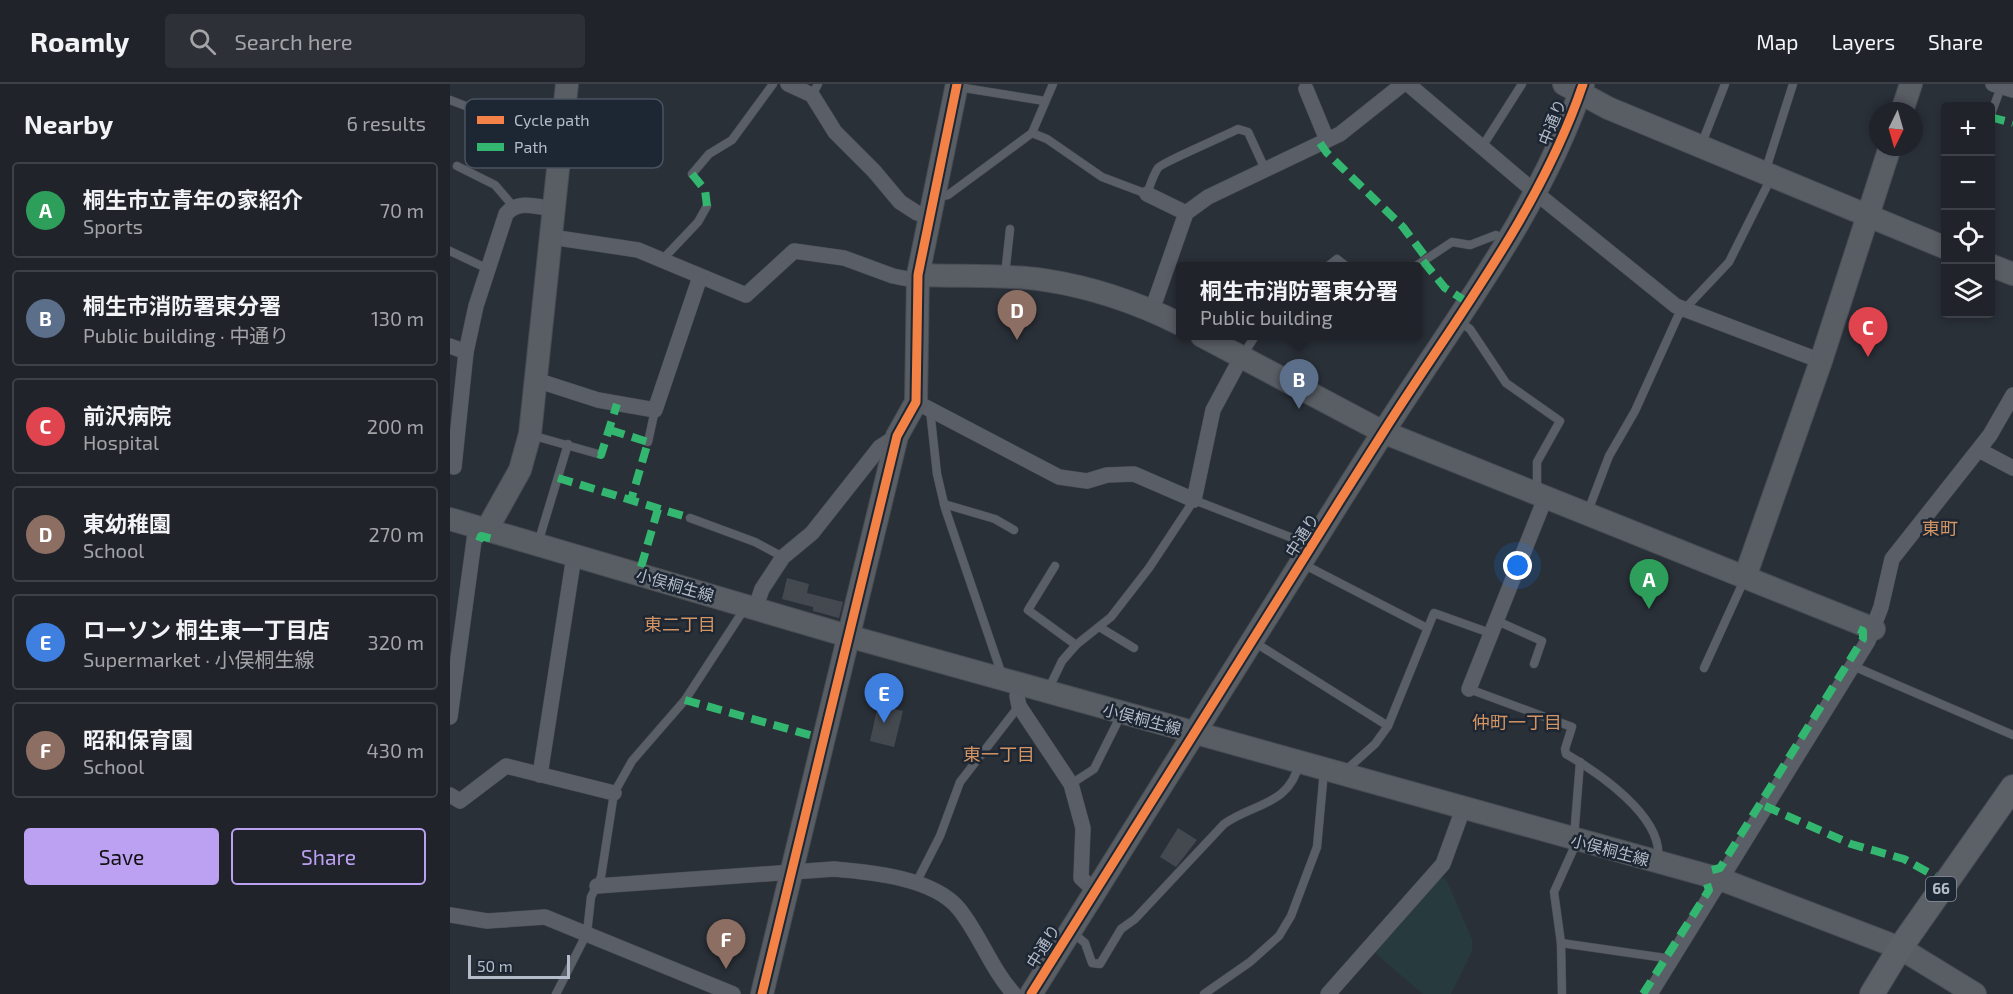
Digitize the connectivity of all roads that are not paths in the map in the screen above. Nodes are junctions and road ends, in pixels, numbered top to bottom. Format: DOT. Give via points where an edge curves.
graph roads {
  1 [pos="567,84"];
  2 [pos="773,84"];
  3 [pos="788,84"];
  4 [pos="1053,84"];
  5 [pos="1406,84"];
  6 [pos="1522,84"];
  7 [pos="1725,84"];
  8 [pos="1794,84"];
  9 [pos="1911,84"];
  10 [pos="957,85"];
  11 [pos="1303,87"];
  12 [pos="1576,87"];
  13 [pos="2002,87"];
  14 [pos="815,90"];
  15 [pos="565,99"];
  16 [pos="450,100"];
  17 [pos="1045,101"];
  18 [pos="1905,102"];
  19 [pos="1995,104"];
  20 [pos="465,106"];
  21 [pos="1032,133"];
  22 [pos="1327,140"];
  23 [pos="1482,147"];
  24 [pos="1700,147"];
  25 [pos="1887,156"];
  26 [pos="457,166"];
  27 [pos="558,168"];
  28 [pos="1265,169"];
  29 [pos="692,174"];
  30 [pos="1768,175"];
  31 [pos="1536,193"];
  32 [pos="1147,194"];
  33 [pos="513,206"];
  34 [pos="707,206"];
  35 [pos="932,207"];
  36 [pos="553,209"];
  37 [pos="1186,213"];
  38 [pos="1867,217"];
  39 [pos="1010,228"];
  40 [pos="551,237"];
  41 [pos="1506,241"];
  42 [pos="1941,246"];
  43 [pos="450,251"];
  44 [pos="662,260"];
  45 [pos="1422,263"];
  46 [pos="1995,267"];
  47 [pos="488,269"];
  48 [pos="2013,274"];
  49 [pos="700,277"];
  50 [pos="918,278"];
  51 [pos="1005,278"];
  52 [pos="1152,310"];
  53 [pos="1682,310"];
  54 [pos="1456,319"];
  55 [pos="1176,322"];
  56 [pos="1210,340"];
  57 [pos="1253,340"];
  58 [pos="450,346"];
  59 [pos="466,352"];
  60 [pos="1242,356"];
  61 [pos="1821,361"];
  62 [pos="536,380"];
  63 [pos="2013,395"];
  64 [pos="923,406"];
  65 [pos="655,410"];
  66 [pos="1383,432"];
  67 [pos="530,434"];
  68 [pos="897,436"];
  69 [pos="648,442"];
  70 [pos="568,444"];
  71 [pos="1979,450"];
  72 [pos="598,454"];
  73 [pos="2013,468"];
  74 [pos="452,470"];
  75 [pos="1542,494"];
  76 [pos="1194,500"];
  77 [pos="944,504"];
  78 [pos="1587,513"];
  79 [pos="690,518"];
  80 [pos="450,519"];
  81 [pos="482,528"];
  82 [pos="1014,530"];
  83 [pos="538,545"];
  84 [pos="1307,555"];
  85 [pos="574,556"];
  86 [pos="783,557"];
  87 [pos="1054,566"];
  88 [pos="1745,577"];
  89 [pos="750,608"];
  90 [pos="1492,627"];
  91 [pos="1101,628"];
  92 [pos="1427,628"];
  93 [pos="1874,629"];
  94 [pos="848,636"];
  95 [pos="1253,641"];
  96 [pos="1076,645"];
  97 [pos="1134,648"];
  98 [pos="455,655"];
  99 [pos="1534,664"];
  100 [pos="1853,666"];
  101 [pos="1704,668"];
  102 [pos="1469,689"];
  103 [pos="1014,690"];
  104 [pos="1048,692"];
  105 [pos="1122,713"];
  106 [pos="450,717"];
  107 [pos="1388,726"];
  108 [pos="1194,733"];
  109 [pos="2013,735"];
  110 [pos="1299,762"];
  111 [pos="1580,762"];
  112 [pos="1334,772"];
  113 [pos="540,775"];
  114 [pos="1071,784"];
  115 [pos="2013,787"];
  116 [pos="614,793"];
  117 [pos="450,795"];
  118 [pos="1463,809"];
  119 [pos="1574,840"];
  120 [pos="1657,862"];
  121 [pos="793,872"];
  122 [pos="1720,879"];
  123 [pos="916,883"];
  124 [pos="597,886"];
  125 [pos="1095,891"];
  126 [pos="450,915"];
  127 [pos="1071,931"];
  128 [pos="587,933"];
  129 [pos="1561,943"];
  130 [pos="1900,948"];
  131 [pos="1672,960"];
  132 [pos="556,994"];
  133 [pos="733,994"];
  134 [pos="762,994"];
  135 [pos="1014,994"];
  136 [pos="1030,994"];
  137 [pos="1204,994"];
  138 [pos="1328,994"];
  139 [pos="1562,994"];
  140 [pos="1650,994"];
  141 [pos="1872,994"];
  142 [pos="1975,994"];
  1 -- 15 [label="street"];
  2 -- 29 [label="lane" via="732,140 709,154"];
  3 -- 14 [label="street"];
  4 -- 17 [label="lane"];
  5 -- 22 [label="street"];
  5 -- 23 [label="street"];
  6 -- 23 [label="lane"];
  7 -- 24 [label="lane"];
  8 -- 30 [label="lane"];
  9 -- 18 [label="street"];
  10 -- 17 [label="lane"];
  10 -- 35 [label="street"];
  11 -- 22 [label="street"];
  12 -- 24 [label="street"];
  12 -- 31 [label="street, 中通り" via="1553,160"];
  13 -- 19 [label="lane"];
  14 -- 35 [label="street" via="835,132 900,202 917,213"];
  16 -- 20 [label="lane"];
  17 -- 21 [label="lane"];
  21 -- 32 [label="lane" via="1047,139 1101,177"];
  21 -- 35 [label="lane"];
  22 -- 28 [label="street"];
  23 -- 31 [label="street"];
  24 -- 30 [label="street"];
  25 -- 38 [label="street"];
  26 -- 33 [label="lane" via="495,185"];
  27 -- 36 [label="street"];
  28 -- 32 [label="lane" via="1248,132 1238,129 1185,156 1168,159 1158,167"];
  28 -- 37 [label="street" via="1208,197"];
  30 -- 38 [label="street"];
  30 -- 53 [label="lane" via="1730,262"];
  31 -- 41 [label="street, 中通り"];
  31 -- 53 [label="street"];
  32 -- 37 [label="street"];
  33 -- 36 [label="street"];
  33 -- 47 [label="street" via="506,214"];
  34 -- 44 [label="lane" via="698,222"];
  35 -- 50 [label="street"];
  36 -- 40 [label="street"];
  37 -- 52 [label="street"];
  38 -- 42 [label="street"];
  38 -- 61 [label="street"];
  39 -- 51 [label="lane"];
  40 -- 44 [label="street" via="623,246"];
  40 -- 62 [label="street"];
  41 -- 45 [label="lane" via="1496,235 1470,245 1452,242"];
  41 -- 54 [label="street, 中通り"];
  43 -- 47 [label="lane"];
  44 -- 49 [label="street"];
  46 -- 48 [label="street"];
  47 -- 59 [label="street"];
  49 -- 50 [label="street" via="746,295 794,251 844,258 893,276"];
  49 -- 65 [label="street"];
  50 -- 51 [label="street"];
  50 -- 64 [label="street"];
  51 -- 52 [label="street" via="1044,280"];
  52 -- 55 [label="street"];
  53 -- 61 [label="street"];
  53 -- 78 [label="lane" via="1635,411 1609,456"];
  54 -- 66 [label="street, 中通り"];
  54 -- 75 [label="lane" via="1470,329 1506,383 1560,421 1537,462"];
  56 -- 60 [label="street"];
  57 -- 60 [label="lane"];
  58 -- 59 [label="street"];
  59 -- 74 [label="street"];
  60 -- 66 [label="street"];
  60 -- 76 [label="street" via="1213,410"];
  61 -- 88 [label="street"];
  62 -- 65 [label="street" via="598,400"];
  62 -- 67 [label="street"];
  63 -- 71 [label="street"];
  64 -- 68 [label="street"];
  64 -- 76 [label="street" via="1059,477 1088,481 1107,475 1134,474"];
  64 -- 77 [label="lane"];
  65 -- 69 [label="lane"];
  66 -- 75 [label="street"];
  66 -- 84 [label="street, 中通り"];
  67 -- 70 [label="lane"];
  67 -- 81 [label="street" via="520,470"];
  68 -- 86 [label="street" via="880,447 812,533"];
  68 -- 94 [label="street"];
  70 -- 72 [label="lane"];
  70 -- 83 [label="lane"];
  71 -- 73 [label="street"];
  71 -- 93 [label="street" via="1892,559"];
  75 -- 78 [label="street"];
  75 -- 90 [label="street"];
  76 -- 84 [label="lane"];
  76 -- 91 [label="lane" via="1149,568"];
  77 -- 82 [label="lane" via="995,519"];
  77 -- 103 [label="lane" via="1002,670"];
  78 -- 88 [label="street"];
  79 -- 86 [label="lane" via="755,542"];
  80 -- 81 [label="street, 小俣桐生線"];
  81 -- 83 [label="street, 小俣桐生線"];
  81 -- 98 [label="street"];
  83 -- 85 [label="street, 小俣桐生線"];
  84 -- 92 [label="lane"];
  84 -- 95 [label="street, 中通り"];
  85 -- 89 [label="street, 小俣桐生線"];
  85 -- 113 [label="street"];
  86 -- 89 [label="street"];
  87 -- 96 [label="lane" via="1028,609"];
  88 -- 93 [label="street"];
  88 -- 101 [label="lane"];
  89 -- 94 [label="street, 小俣桐生線"];
  89 -- 116 [label="lane" via="685,700 632,761"];
  90 -- 92 [label="lane" via="1437,613"];
  90 -- 99 [label="lane" via="1542,641"];
  90 -- 102 [label="street"];
  91 -- 96 [label="lane"];
  91 -- 97 [label="lane"];
  92 -- 107 [label="lane"];
  93 -- 100 [label="street"];
  94 -- 103 [label="street, 小俣桐生線"];
  94 -- 121 [label="street"];
  95 -- 107 [label="lane"];
  95 -- 108 [label="street, 中通り"];
  96 -- 104 [label="lane" via="1062,661"];
  98 -- 106 [label="street"];
  100 -- 109 [label="lane"];
  100 -- 122 [label="street"];
  102 -- 111 [label="lane" via="1572,727 1566,754"];
  103 -- 104 [label="street, 小俣桐生線"];
  103 -- 114 [label="street"];
  103 -- 123 [label="lane" via="960,782 940,836"];
  104 -- 105 [label="street, 小俣桐生線"];
  105 -- 108 [label="street, 小俣桐生線"];
  105 -- 114 [label="lane" via="1094,770"];
  107 -- 112 [label="lane" via="1375,744"];
  108 -- 110 [label="street, 小俣桐生線"];
  108 -- 125 [label="street, 中通り"];
  110 -- 112 [label="street, 小俣桐生線"];
  110 -- 127 [label="lane" via="1296,777 1279,796 1269,804 1240,812 1224,824 1121,929 1100,964 1092,963 1085,943"];
  111 -- 119 [label="lane"];
  111 -- 120 [label="lane" via="1612,785 1648,823 1656,836"];
  112 -- 118 [label="street, 小俣桐生線"];
  112 -- 137 [label="lane" via="1317,847 1291,916 1279,936 1257,956"];
  113 -- 116 [label="street"];
  113 -- 117 [label="street" via="506,766 460,801"];
  114 -- 125 [label="street" via="1083,828 1081,878"];
  115 -- 130 [label="main road, 66"];
  116 -- 124 [label="lane"];
  118 -- 119 [label="street, 小俣桐生線"];
  118 -- 138 [label="street" via="1443,864"];
  119 -- 120 [label="street, 小俣桐生線"];
  119 -- 129 [label="lane" via="1554,892"];
  120 -- 122 [label="street, 小俣桐生線"];
  121 -- 123 [label="street" via="872,872"];
  121 -- 124 [label="street"];
  121 -- 134 [label="street"];
  122 -- 130 [label="street, 小俣桐生線"];
  122 -- 131 [label="street"];
  123 -- 135 [label="street" via="958,908"];
  124 -- 128 [label="lane" via="591,897"];
  125 -- 127 [label="street, 中通り"];
  126 -- 128 [label="street" via="487,921 545,917"];
  127 -- 136 [label="street, 中通り"];
  128 -- 132 [label="lane"];
  128 -- 133 [label="street"];
  129 -- 131 [label="lane"];
  129 -- 139 [label="lane"];
  130 -- 141 [label="main road, 66"];
  130 -- 142 [label="street, 小俣桐生線"];
  131 -- 140 [label="street"];
}
